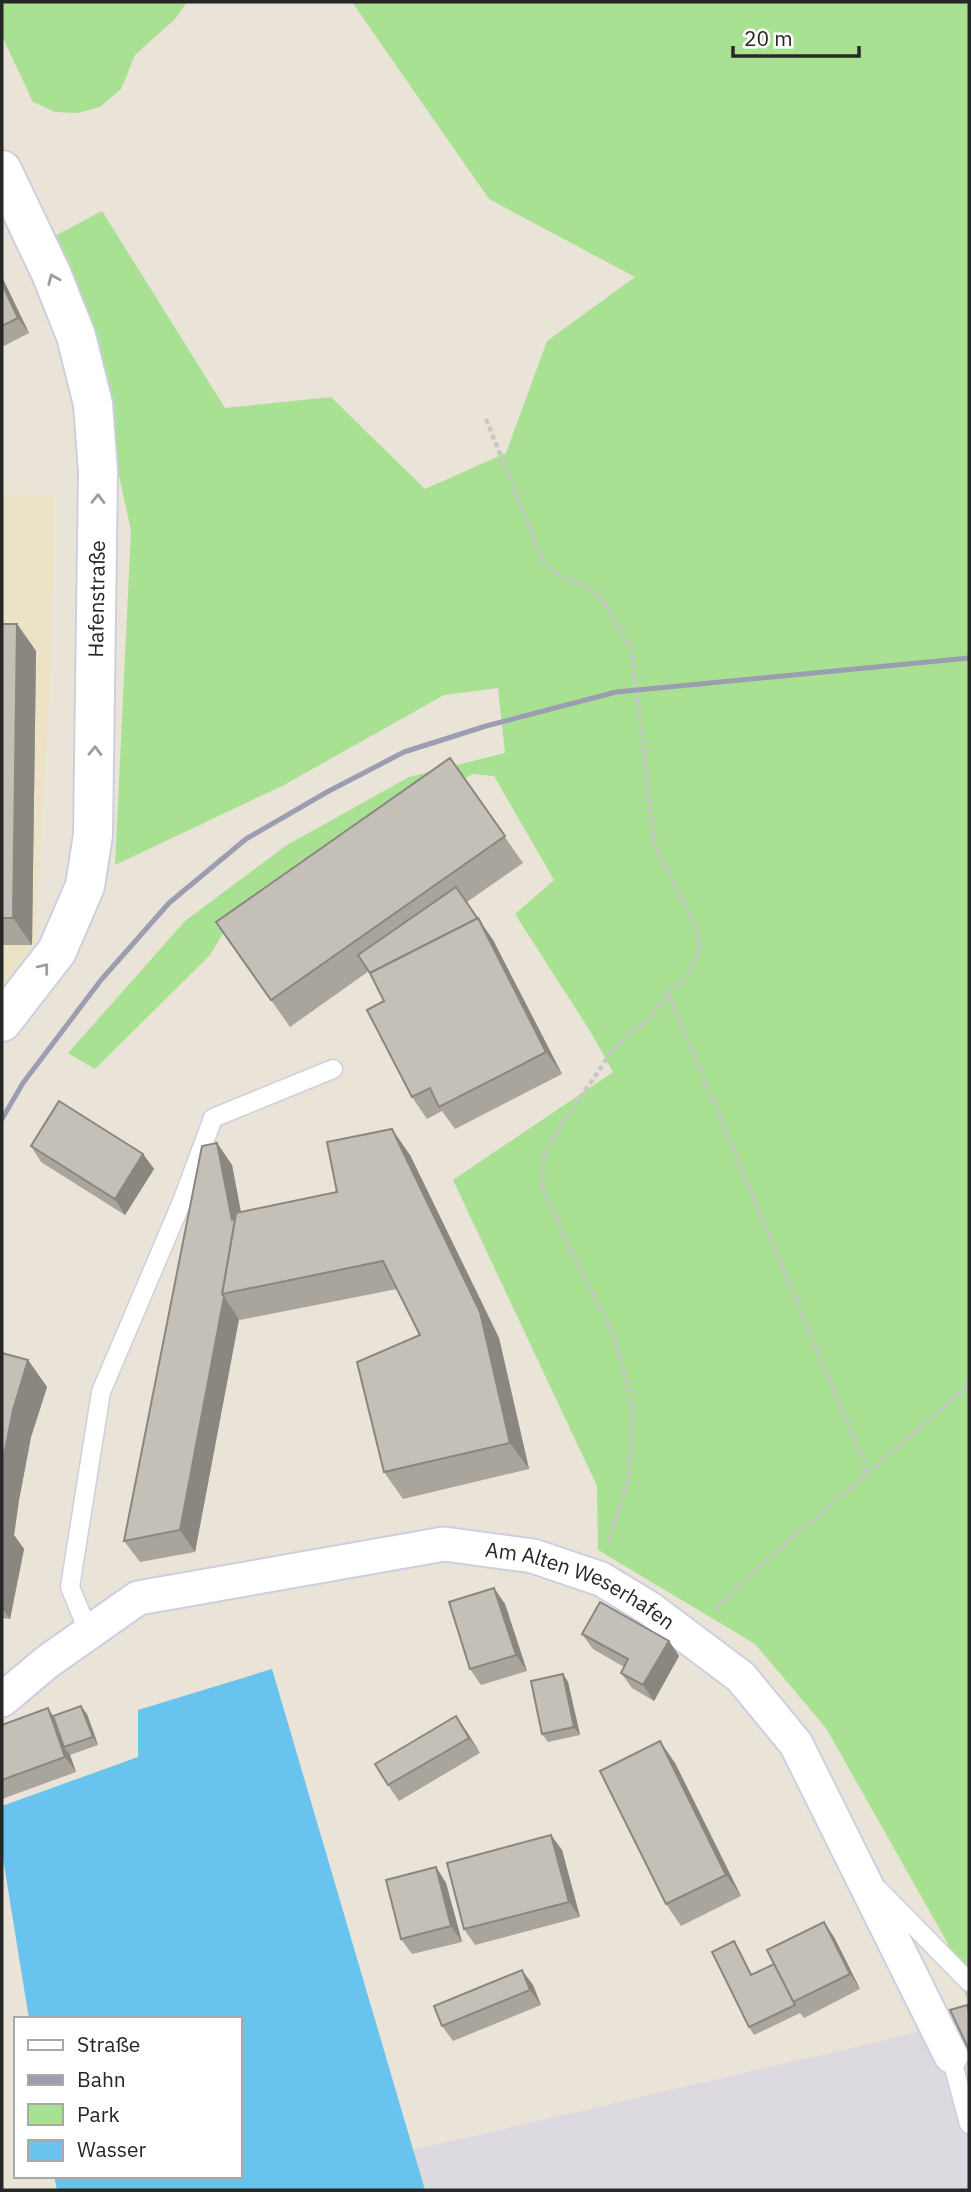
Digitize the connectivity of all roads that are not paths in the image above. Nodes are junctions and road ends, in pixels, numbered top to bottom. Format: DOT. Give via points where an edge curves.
graph roads {
  1 [pos="2,170"];
  2 [pos="2,1022"];
  3 [pos="333,1069"];
  4 [pos="89,1633"];
  5 [pos="2,1700"];
  6 [pos="857,1867"];
  7 [pos="969,1982"];
  8 [pos="951,2056"];
  9 [pos="969,2124"];
  2 -- 1 [label="main road, Hafenstraße, one-way" via="57,951 85,886 93,835 98,471 93,404 76,336"];
  3 -- 4 [label="lane" via="213,1118 101,1392 70,1587"];
  4 -- 5 [label="street, Am Alten Weserhafen"];
  4 -- 6 [label="street, Am Alten Weserhafen" via="138,1598 444,1544 533,1556 601,1579 649,1608 741,1677 796,1744"];
  6 -- 7 [label="lane"];
  6 -- 8 [label="street, Am Alten Weserhafen"];
  8 -- 9 [label="lane"];
}
